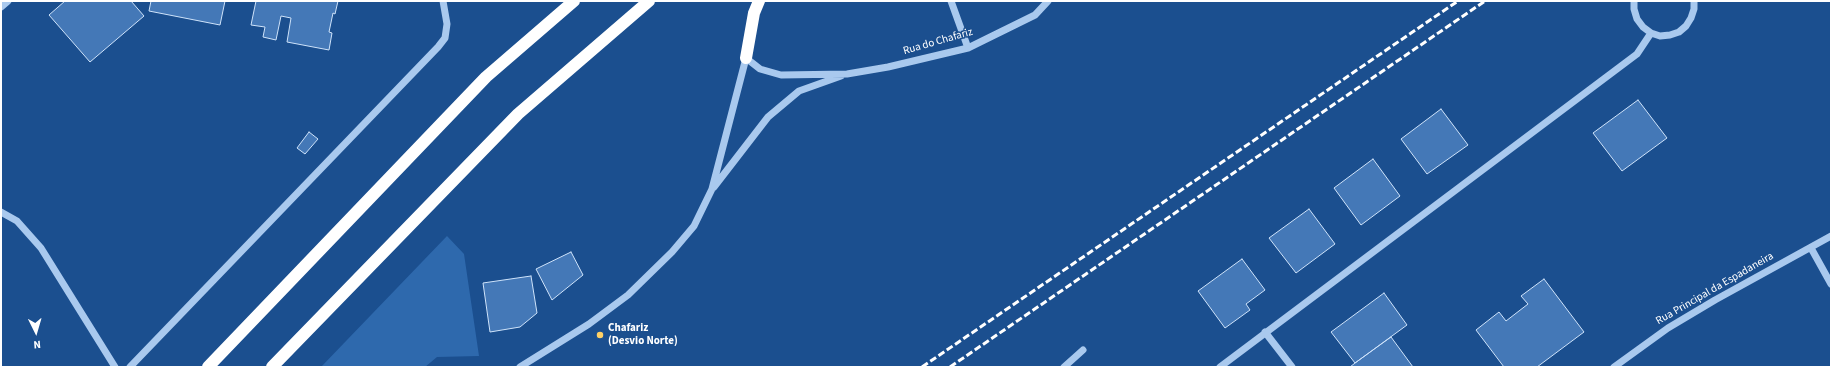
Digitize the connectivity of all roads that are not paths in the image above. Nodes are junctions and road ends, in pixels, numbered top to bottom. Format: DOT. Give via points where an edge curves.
graph roads {
  1 [pos="8,1"];
  2 [pos="444,1"];
  3 [pos="574,1"];
  4 [pos="649,1"];
  5 [pos="759,1"];
  6 [pos="951,1"];
  7 [pos="1048,1"];
  8 [pos="1634,1"];
  9 [pos="1694,1"];
  10 [pos="1,7"];
  11 [pos="1651,33"];
  12 [pos="968,48"];
  13 [pos="746,58"];
  14 [pos="847,74"];
  15 [pos="712,189"];
  16 [pos="1,212"];
  17 [pos="1831,236"];
  18 [pos="1811,248"];
  19 [pos="1831,284"];
  20 [pos="1265,332"];
  21 [pos="1083,350"];
  22 [pos="115,367"];
  23 [pos="130,367"];
  24 [pos="208,367"];
  25 [pos="272,367"];
  26 [pos="520,367"];
  27 [pos="1064,367"];
  28 [pos="1220,367"];
  29 [pos="1292,367"];
  30 [pos="1614,367"];
  1 -- 10 [label="street"];
  2 -- 23 [label="street" via="445,38 438,47"];
  3 -- 24 [label="highway" via="486,77"];
  4 -- 25 [label="highway" via="518,114"];
  5 -- 13 [label="highway" via="754,13"];
  6 -- 12 [label="street"];
  7 -- 12 [label="street, Rua do Chafariz" via="1035,15"];
  8 -- 11 [label="street" via="1637,19 1642,27"];
  9 -- 11 [label="street" via="1691,18 1679,32 1660,36"];
  11 -- 20 [label="street" via="1637,54"];
  12 -- 14 [label="street, Rua do Chafariz"];
  13 -- 14 [label="street, Rua do Chafariz" via="760,69 781,75"];
  13 -- 15 [label="street"];
  14 -- 15 [label="street, Rua do Chafariz" via="799,91 773,113"];
  15 -- 26 [label="street" via="694,226 672,252 628,295 589,324"];
  16 -- 22 [label="street" via="17,221 42,248"];
  17 -- 18 [label="street, Rua Principal da Espadaneira"];
  18 -- 19 [label="street"];
  18 -- 30 [label="street, Rua Principal da Espadaneira" via="1668,328"];
  20 -- 28 [label="street"];
  20 -- 29 [label="street"];
  21 -- 27 [label="street"];
}
